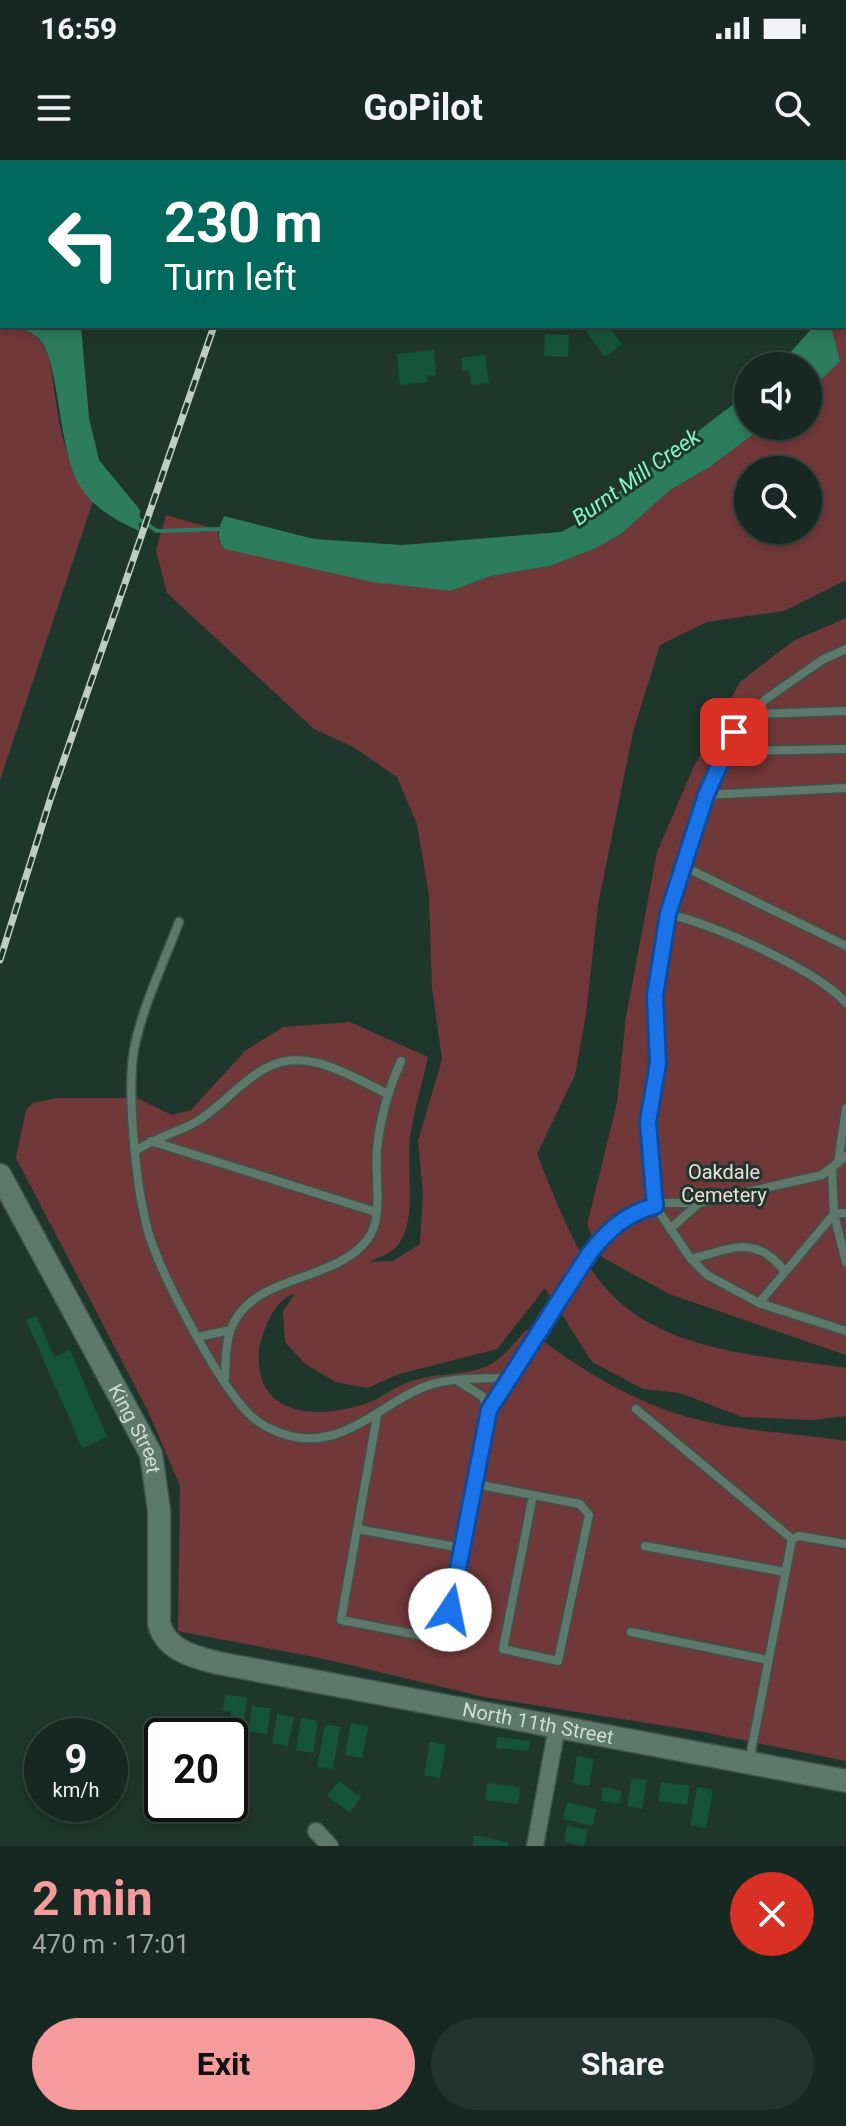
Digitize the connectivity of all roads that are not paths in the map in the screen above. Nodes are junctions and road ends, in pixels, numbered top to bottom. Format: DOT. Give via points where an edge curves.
graph roads {
  1 [pos="846,649"];
  2 [pos="846,711"];
  3 [pos="752,714"];
  4 [pos="846,749"];
  5 [pos="726,751"];
  6 [pos="846,788"];
  7 [pos="706,795"];
  8 [pos="685,867"];
  9 [pos="668,914"];
  10 [pos="179,922"];
  11 [pos="846,946"];
  12 [pos="846,1003"];
  13 [pos="401,1061"];
  14 [pos="386,1093"];
  15 [pos="846,1108"];
  16 [pos="151,1141"];
  17 [pos="135,1151"];
  18 [pos="846,1156"];
  19 [pos="835,1166"];
  20 [pos="0,1175"];
  21 [pos="699,1203"];
  22 [pos="655,1206"];
  23 [pos="376,1212"];
  24 [pos="846,1213"];
  25 [pos="834,1214"];
  26 [pos="670,1229"];
  27 [pos="691,1259"];
  28 [pos="846,1262"];
  29 [pos="785,1272"];
  30 [pos="759,1303"];
  31 [pos="230,1330"];
  32 [pos="846,1331"];
  33 [pos="198,1337"];
  34 [pos="508,1378"];
  35 [pos="225,1379"];
  36 [pos="456,1380"];
  37 [pos="636,1409"];
  38 [pos="489,1410"];
  39 [pos="377,1416"];
  40 [pos="475,1484"];
  41 [pos="533,1495"];
  42 [pos="357,1529"];
  43 [pos="792,1539"];
  44 [pos="846,1544"];
  45 [pos="645,1546"];
  46 [pos="462,1548"];
  47 [pos="785,1572"];
  48 [pos="631,1632"];
  49 [pos="768,1660"];
  50 [pos="231,1666"];
  51 [pos="557,1727"];
  52 [pos="748,1763"];
  53 [pos="845,1778"];
  54 [pos="316,1831"];
  55 [pos="330,1846"];
  56 [pos="535,1846"];
  1 -- 3 [label="lane" via="766,699"];
  2 -- 3 [label="lane"];
  3 -- 5 [label="lane" via="734,732"];
  4 -- 5 [label="lane"];
  5 -- 7 [label="lane"];
  6 -- 7 [label="lane"];
  7 -- 8 [label="lane"];
  8 -- 9 [label="lane"];
  8 -- 11 [label="lane"];
  9 -- 12 [label="lane" via="701,921 827,984"];
  9 -- 22 [label="lane" via="655,996 658,1063 648,1122"];
  10 -- 17 [label="lane" via="131,1063"];
  13 -- 14 [label="lane"];
  14 -- 16 [label="lane" via="319,1062 295,1061 266,1067 194,1123"];
  14 -- 23 [label="lane" via="377,1151"];
  15 -- 19 [label="lane"];
  16 -- 17 [label="lane"];
  16 -- 23 [label="lane"];
  17 -- 33 [label="lane" via="152,1244"];
  18 -- 19 [label="lane"];
  19 -- 21 [label="lane" via="822,1175"];
  19 -- 25 [label="lane"];
  20 -- 50 [label="street, King Street" via="151,1454 159,1510 162,1634 188,1654"];
  21 -- 22 [label="lane"];
  21 -- 26 [label="lane"];
  22 -- 26 [label="lane"];
  22 -- 34 [label="lane" via="633,1212 607,1232"];
  23 -- 31 [label="lane" via="370,1238 352,1256 258,1297"];
  24 -- 25 [label="lane"];
  25 -- 28 [label="lane"];
  25 -- 29 [label="lane"];
  26 -- 27 [label="lane"];
  27 -- 29 [label="lane" via="745,1245 766,1251"];
  27 -- 30 [label="lane" via="707,1275"];
  29 -- 30 [label="lane"];
  30 -- 32 [label="lane"];
  31 -- 33 [label="lane"];
  31 -- 35 [label="lane"];
  33 -- 35 [label="lane"];
  34 -- 36 [label="lane"];
  34 -- 38 [label="lane"];
  35 -- 39 [label="lane" via="248,1413 282,1433 331,1436"];
  36 -- 38 [label="lane" via="482,1396"];
  36 -- 39 [label="lane" via="423,1387"];
  37 -- 43 [label="lane"];
  38 -- 40 [label="lane"];
  39 -- 42 [label="lane"];
  40 -- 41 [label="lane"];
  40 -- 46 [label="lane"];
  41 -- 41 [label="lane" via="580,1504 589,1515 558,1661 503,1649"];
  42 -- 46 [label="lane"];
  42 -- 46 [label="lane" via="341,1620 444,1640"];
  43 -- 44 [label="lane"];
  43 -- 47 [label="lane"];
  45 -- 47 [label="lane"];
  47 -- 49 [label="lane"];
  48 -- 49 [label="lane"];
  49 -- 52 [label="lane"];
  50 -- 51 [label="street, North 11th Street"];
  51 -- 52 [label="street, North 11th Street"];
  51 -- 56 [label="street"];
  52 -- 53 [label="street, North 11th Street"];
  54 -- 55 [label="street"];
}
